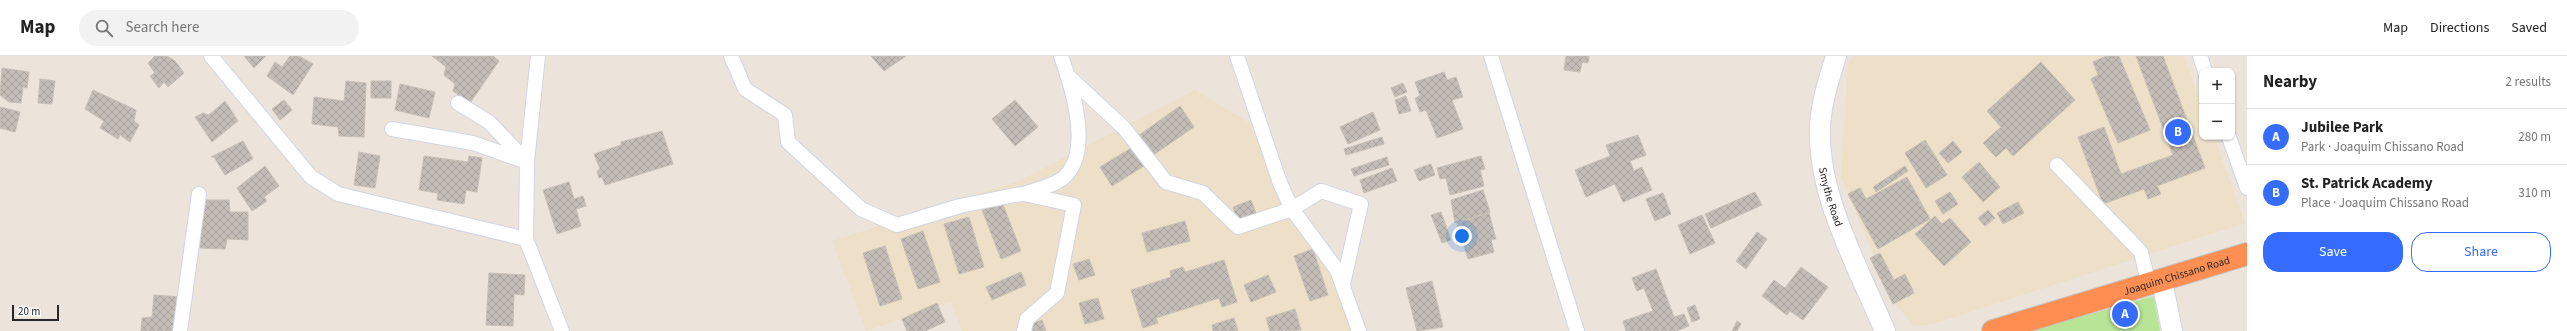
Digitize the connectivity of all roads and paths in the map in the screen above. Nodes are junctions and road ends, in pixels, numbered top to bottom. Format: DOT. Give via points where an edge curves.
graph roads {
  1 [pos="211,56"];
  2 [pos="526,56"];
  3 [pos="538,56"];
  4 [pos="731,56"];
  5 [pos="1061,56"];
  6 [pos="1237,56"];
  7 [pos="1491,56"];
  8 [pos="1836,56"];
  9 [pos="2200,56"];
  10 [pos="2205,68"];
  11 [pos="536,70"];
  12 [pos="1067,74"];
  13 [pos="458,103"];
  14 [pos="392,129"];
  15 [pos="2230,140"];
  16 [pos="527,162"];
  17 [pos="2057,165"];
  18 [pos="2247,188"];
  19 [pos="199,194"];
  20 [pos="1024,194"];
  21 [pos="1292,209"];
  22 [pos="526,239"];
  23 [pos="2247,254"];
  24 [pos="2155,282"];
  25 [pos="1342,284"];
  26 [pos="180,331"];
  27 [pos="562,331"];
  28 [pos="1024,331"];
  29 [pos="1359,331"];
  30 [pos="1577,331"];
  31 [pos="1885,331"];
  32 [pos="1992,331"];
  33 [pos="2172,331"];
  1 -- 22 [label="street" via="310,178 325,187 338,194"];
  2 -- 11 [label="street"];
  3 -- 11 [label="street"];
  4 -- 20 [label="street" via="745,89 785,114 788,142 861,209 897,225 960,206"];
  5 -- 12 [label="street"];
  6 -- 21 [label="street" via="1280,183"];
  7 -- 30 [label="street"];
  8 -- 31 [label="street, Smythe Road" via="1827,84 1820,126 1822,164 1845,235"];
  9 -- 10 [label="street"];
  11 -- 16 [label="street"];
  12 -- 20 [label="street" via="1075,100 1078,131 1076,161 1062,179"];
  12 -- 21 [label="street" via="1124,128 1166,182 1203,193 1238,227"];
  13 -- 16 [label="street" via="489,122"];
  14 -- 16 [label="street" via="473,143"];
  15 -- 18 [label="street"];
  16 -- 22 [label="street"];
  17 -- 24 [label="street" via="2141,252"];
  19 -- 26 [label="street"];
  20 -- 28 [label="street" via="1074,205 1058,293 1027,319"];
  21 -- 25 [label="street" via="1337,270"];
  21 -- 25 [label="street" via="1322,191 1361,204"];
  22 -- 27 [label="street"];
  23 -- 24 [label="highway, Joaquim Chissano Road"];
  24 -- 32 [label="highway, Joaquim Chissano Road"];
  24 -- 33 [label="street"];
  25 -- 29 [label="street"];
}
